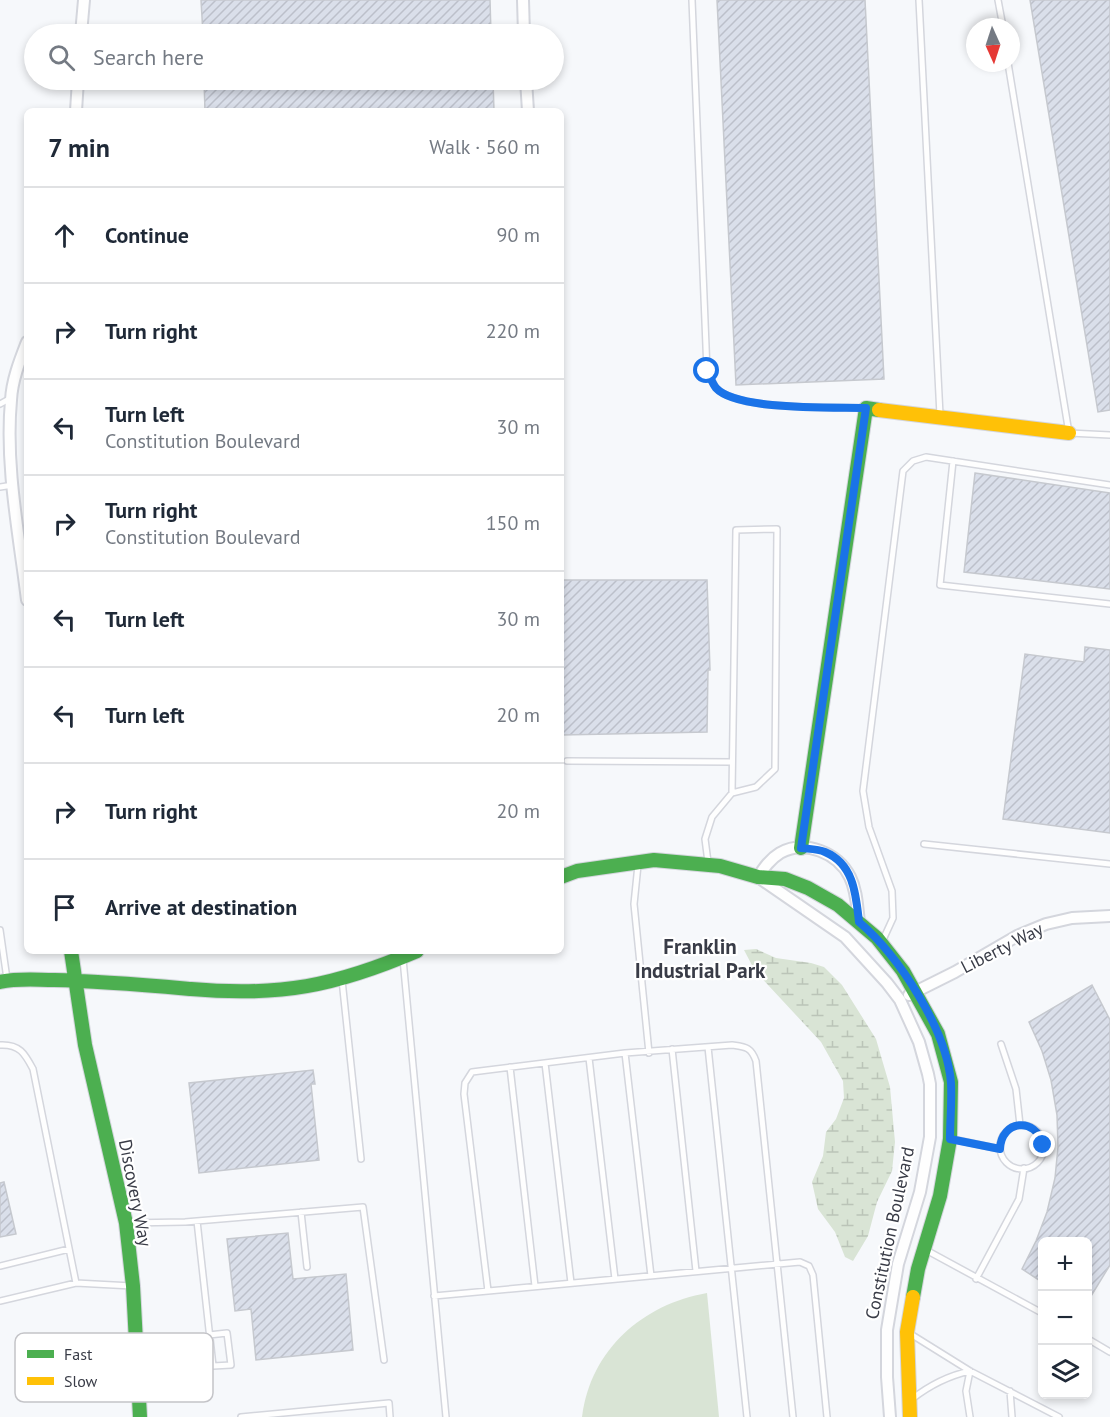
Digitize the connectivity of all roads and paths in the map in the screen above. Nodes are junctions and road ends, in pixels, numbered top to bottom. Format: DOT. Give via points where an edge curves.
graph roads {
  1 [pos="84,0"];
  2 [pos="523,0"];
  3 [pos="692,0"];
  4 [pos="919,0"];
  5 [pos="998,0"];
  6 [pos="1001,18"];
  7 [pos="82,24"];
  8 [pos="524,24"];
  9 [pos="1009,72"];
  10 [pos="77,90"];
  11 [pos="527,90"];
  12 [pos="76,108"];
  13 [pos="528,108"];
  14 [pos="24,350"];
  15 [pos="11,398"];
  16 [pos="0,404"];
  17 [pos="866,408"];
  18 [pos="940,417"];
  19 [pos="1069,433"];
  20 [pos="1110,435"];
  21 [pos="953,461"];
  22 [pos="14,485"];
  23 [pos="1110,485"];
  24 [pos="0,487"];
  25 [pos="24,573"];
  26 [pos="1110,604"];
  27 [pos="567,760"];
  28 [pos="732,762"];
  29 [pos="732,793"];
  30 [pos="924,844"];
  31 [pos="801,848"];
  32 [pos="638,863"];
  33 [pos="708,864"];
  34 [pos="1110,864"];
  35 [pos="564,876"];
  36 [pos="758,877"];
  37 [pos="1110,916"];
  38 [pos="859,922"];
  39 [pos="0,930"];
  40 [pos="882,944"];
  41 [pos="72,954"];
  42 [pos="410,954"];
  43 [pos="403,957"];
  44 [pos="342,978"];
  45 [pos="76,979"];
  46 [pos="3,981"];
  47 [pos="915,991"];
  48 [pos="900,1000"];
  49 [pos="1001,1044"];
  50 [pos="0,1045"];
  51 [pos="708,1047"];
  52 [pos="672,1049"];
  53 [pos="625,1053"];
  54 [pos="650,1053"];
  55 [pos="589,1058"];
  56 [pos="545,1063"];
  57 [pos="510,1067"];
  58 [pos="1020,1125"];
  59 [pos="950,1139"];
  60 [pos="1000,1149"];
  61 [pos="361,1159"];
  62 [pos="1024,1168"];
  63 [pos="301,1212"];
  64 [pos="197,1221"];
  65 [pos="126,1223"];
  66 [pos="69,1249"];
  67 [pos="925,1250"];
  68 [pos="777,1264"];
  69 [pos="0,1266"];
  70 [pos="307,1267"];
  71 [pos="732,1268"];
  72 [pos="696,1271"];
  73 [pos="651,1276"];
  74 [pos="615,1279"];
  75 [pos="976,1279"];
  76 [pos="76,1283"];
  77 [pos="571,1283"];
  78 [pos="133,1286"];
  79 [pos="535,1286"];
  80 [pos="488,1291"];
  81 [pos="434,1296"];
  82 [pos="0,1301"];
  83 [pos="1038,1311"];
  84 [pos="908,1332"];
  85 [pos="136,1333"];
  86 [pos="209,1333"];
  87 [pos="213,1335"];
  88 [pos="1092,1341"];
  89 [pos="1110,1352"];
  90 [pos="384,1360"];
  91 [pos="213,1366"];
  92 [pos="970,1371"];
  93 [pos="1010,1391"];
  94 [pos="909,1401"];
  95 [pos="139,1402"];
  96 [pos="140,1417"];
  97 [pos="240,1417"];
  98 [pos="390,1417"];
  99 [pos="446,1417"];
  100 [pos="747,1417"];
  101 [pos="793,1417"];
  102 [pos="827,1417"];
  103 [pos="890,1417"];
  104 [pos="910,1417"];
  105 [pos="970,1417"];
  106 [pos="1012,1417"];
  107 [pos="1059,1417"];
  1 -- 7 [label="street"];
  2 -- 8 [label="street"];
  3 -- 17 [label="lane" via="707,371 717,388 740,400 786,406"];
  4 -- 18 [label="lane"];
  5 -- 6 [label="lane"];
  9 -- 19 [label="lane"];
  10 -- 12 [label="street"];
  11 -- 13 [label="street"];
  14 -- 15 [label="street"];
  15 -- 16 [label="lane"];
  15 -- 22 [label="street"];
  17 -- 18 [label="street"];
  17 -- 31 [label="street"];
  18 -- 19 [label="street"];
  19 -- 20 [label="lane"];
  21 -- 23 [label="lane"];
  21 -- 26 [label="lane" via="940,585"];
  21 -- 40 [label="lane" via="926,457 913,461 903,471 863,791 868,827 892,891 894,918"];
  22 -- 24 [label="lane"];
  22 -- 25 [label="street"];
  27 -- 28 [label="lane"];
  28 -- 29 [label="lane"];
  28 -- 29 [label="lane" via="736,530 777,529 776,769 756,787"];
  29 -- 33 [label="lane" via="712,817 705,839"];
  30 -- 34 [label="lane"];
  31 -- 36 [label="street" via="778,854"];
  31 -- 38 [label="street" via="824,851 845,868 854,885"];
  32 -- 33 [label="street, Constitution Boulevard" via="654,860"];
  32 -- 35 [label="street, Constitution Boulevard"];
  32 -- 54 [label="lane" via="634,904"];
  33 -- 36 [label="street, Constitution Boulevard"];
  36 -- 38 [label="street, Constitution Boulevard" via="785,879 808,888"];
  36 -- 48 [label="street, Constitution Boulevard" via="845,937"];
  37 -- 47 [label="street, Liberty Way" via="1046,924"];
  38 -- 40 [label="street, Constitution Boulevard"];
  39 -- 46 [label="lane"];
  40 -- 47 [label="street, Constitution Boulevard"];
  41 -- 45 [label="street, Discovery Way"];
  42 -- 43 [label="street"];
  43 -- 44 [label="street"];
  43 -- 81 [label="lane"];
  44 -- 45 [label="street" via="296,989 242,992"];
  44 -- 61 [label="lane"];
  45 -- 46 [label="street"];
  45 -- 65 [label="street, Discovery Way" via="86,1045"];
  47 -- 48 [label="street, Liberty Way"];
  47 -- 59 [label="street, Constitution Boulevard" via="938,1034 948,1069"];
  48 -- 103 [label="street, Constitution Boulevard" via="928,1074 930,1137 918,1200 898,1264 887,1330"];
  49 -- 58 [label="lane" via="1016,1089"];
  50 -- 66 [label="lane" via="8,1044 24,1052 33,1069"];
  51 -- 52 [label="lane"];
  51 -- 68 [label="lane" via="747,1047 756,1061"];
  51 -- 71 [label="lane"];
  52 -- 54 [label="lane"];
  52 -- 72 [label="lane"];
  53 -- 54 [label="lane"];
  53 -- 55 [label="lane"];
  53 -- 73 [label="lane"];
  55 -- 56 [label="lane"];
  55 -- 74 [label="lane"];
  56 -- 57 [label="lane"];
  56 -- 77 [label="lane"];
  57 -- 79 [label="lane"];
  57 -- 80 [label="lane" via="472,1072 465,1083"];
  58 -- 60 [label="lane" via="1003,1136"];
  58 -- 62 [label="lane" via="1038,1132 1043,1145 1040,1158"];
  59 -- 60 [label="lane"];
  59 -- 67 [label="street, Constitution Boulevard"];
  60 -- 62 [label="lane" via="1005,1161"];
  62 -- 75 [label="lane" via="1019,1199"];
  63 -- 64 [label="lane"];
  63 -- 70 [label="lane"];
  63 -- 90 [label="lane" via="363,1207"];
  64 -- 65 [label="lane"];
  64 -- 86 [label="lane"];
  65 -- 78 [label="street, Discovery Way"];
  66 -- 69 [label="lane"];
  66 -- 76 [label="lane"];
  67 -- 75 [label="lane"];
  67 -- 84 [label="street, Constitution Boulevard"];
  68 -- 71 [label="lane"];
  68 -- 101 [label="lane"];
  68 -- 102 [label="lane" via="800,1262 809,1266 813,1275"];
  71 -- 72 [label="lane"];
  71 -- 100 [label="lane"];
  72 -- 73 [label="lane"];
  73 -- 74 [label="lane"];
  74 -- 77 [label="lane"];
  75 -- 83 [label="lane"];
  76 -- 78 [label="lane"];
  76 -- 82 [label="lane"];
  77 -- 79 [label="lane"];
  78 -- 85 [label="street, Discovery Way"];
  79 -- 80 [label="lane"];
  80 -- 81 [label="lane"];
  81 -- 99 [label="lane"];
  84 -- 92 [label="lane"];
  84 -- 94 [label="street, Constitution Boulevard"];
  87 -- 91 [label="lane" via="227,1333 231,1365"];
  88 -- 89 [label="lane"];
  92 -- 93 [label="lane"];
  92 -- 94 [label="lane" via="937,1380"];
  92 -- 105 [label="lane" via="966,1392"];
  93 -- 106 [label="lane"];
  93 -- 107 [label="lane"];
  94 -- 104 [label="street, Constitution Boulevard"];
  95 -- 96 [label="street, Discovery Way"];
  97 -- 98 [label="lane" via="389,1403"];
}
